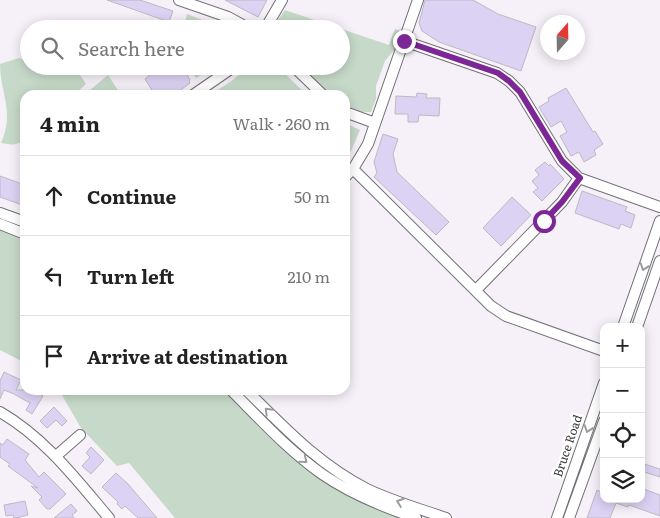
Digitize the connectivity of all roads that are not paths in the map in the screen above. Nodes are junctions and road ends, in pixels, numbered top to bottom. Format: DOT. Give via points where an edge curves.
graph roads {
  1 [pos="179,0"];
  2 [pos="282,0"];
  3 [pos="418,0"];
  4 [pos="234,20"];
  5 [pos="270,20"];
  6 [pos="404,41"];
  7 [pos="222,75"];
  8 [pos="302,75"];
  9 [pos="200,90"];
  10 [pos="318,90"];
  11 [pos="350,114"];
  12 [pos="375,123"];
  13 [pos="353,169"];
  14 [pos="350,172"];
  15 [pos="580,178"];
  16 [pos="660,207"];
  17 [pos="0,213"];
  18 [pos="20,220"];
  19 [pos="660,221"];
  20 [pos="0,224"];
  21 [pos="20,232"];
  22 [pos="660,260"];
  23 [pos="476,290"];
  24 [pos="624,323"];
  25 [pos="638,323"];
  26 [pos="600,350"];
  27 [pos="600,394"];
  28 [pos="237,395"];
  29 [pos="251,395"];
  30 [pos="0,412"];
  31 [pos="600,432"];
  32 [pos="80,435"];
  33 [pos="56,456"];
  34 [pos="109,518"];
  35 [pos="416,518"];
  36 [pos="446,518"];
  37 [pos="557,518"];
  38 [pos="569,518"];
  1 -- 4 [label="street"];
  2 -- 5 [label="street"];
  3 -- 6 [label="street"];
  6 -- 12 [label="street"];
  6 -- 15 [label="street" via="498,73 509,81 520,92 562,161"];
  7 -- 9 [label="street"];
  8 -- 10 [label="street"];
  11 -- 12 [label="street"];
  12 -- 13 [label="street" via="368,144"];
  13 -- 14 [label="street"];
  13 -- 23 [label="street"];
  15 -- 16 [label="street"];
  15 -- 23 [label="street" via="562,202"];
  17 -- 18 [label="street"];
  19 -- 24 [label="street, one-way"];
  20 -- 21 [label="street"];
  22 -- 25 [label="street"];
  23 -- 26 [label="street" via="506,316"];
  27 -- 37 [label="street, Bruce Road, one-way"];
  28 -- 35 [label="street, one-way" via="298,456 323,475 360,497"];
  36 -- 29 [label="street, one-way" via="376,493 340,474 306,449"];
  30 -- 33 [label="street"];
  31 -- 38 [label="street, Bruce Road"];
  32 -- 33 [label="street"];
  33 -- 34 [label="street"];
}
